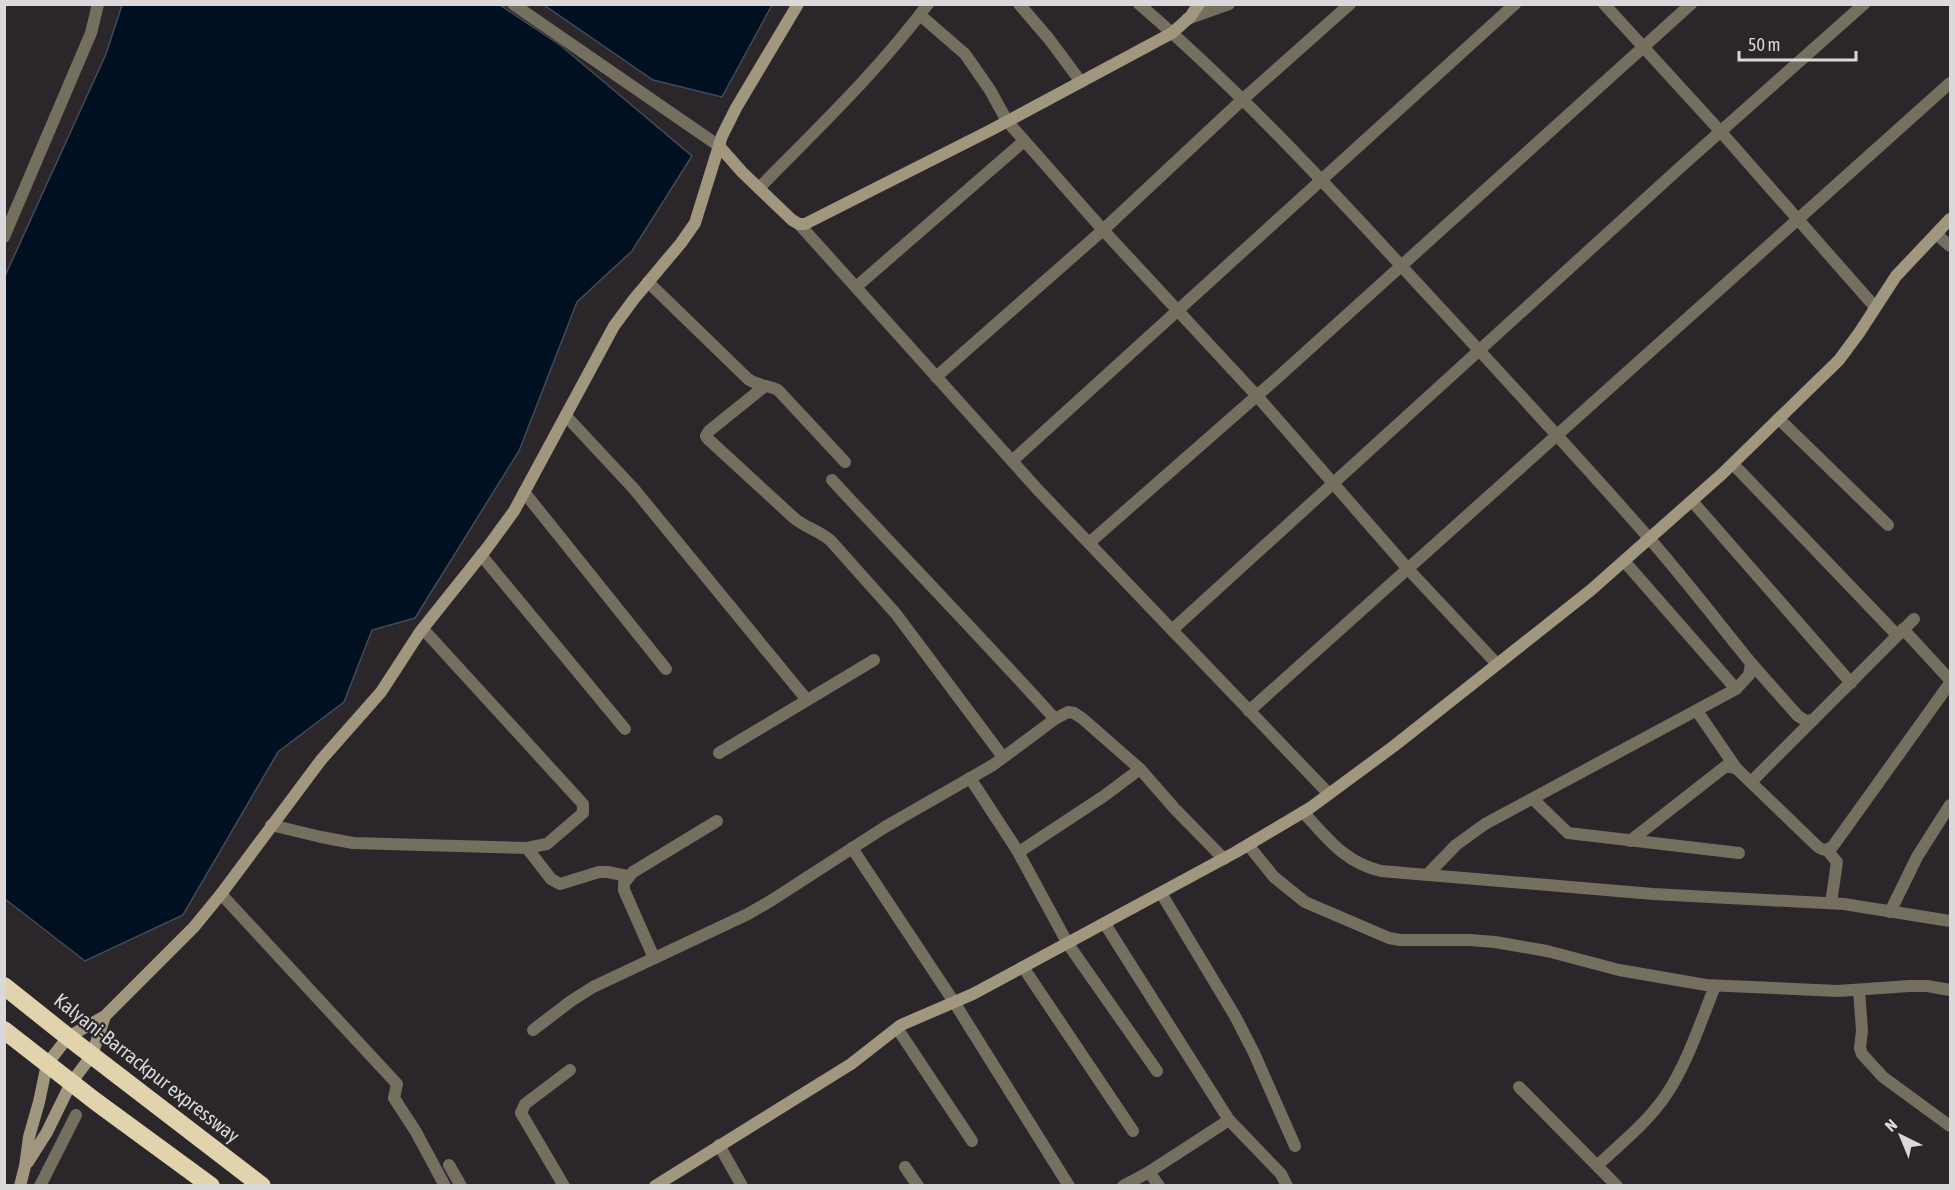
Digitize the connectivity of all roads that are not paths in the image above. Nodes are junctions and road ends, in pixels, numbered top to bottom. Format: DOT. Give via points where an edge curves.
graph roads {
  1 [pos="98,4"];
  2 [pos="513,4"];
  3 [pos="798,4"];
  4 [pos="928,4"];
  5 [pos="1019,4"];
  6 [pos="1139,4"];
  7 [pos="1199,4"];
  8 [pos="1229,4"];
  9 [pos="1350,4"];
  10 [pos="1515,4"];
  11 [pos="1604,4"];
  12 [pos="1691,4"];
  13 [pos="1864,4"];
  14 [pos="920,15"];
  15 [pos="1187,20"];
  16 [pos="1172,33"];
  17 [pos="1644,47"];
  18 [pos="1081,82"];
  19 [pos="1950,83"];
  20 [pos="1242,100"];
  21 [pos="1007,121"];
  22 [pos="1721,132"];
  23 [pos="1024,141"];
  24 [pos="719,146"];
  25 [pos="1323,181"];
  26 [pos="759,188"];
  27 [pos="1799,219"];
  28 [pos="1950,219"];
  29 [pos="799,224"];
  30 [pos="1103,230"];
  31 [pos="1936,234"];
  32 [pos="4,237"];
  33 [pos="1950,246"];
  34 [pos="1402,266"];
  35 [pos="648,282"];
  36 [pos="856,287"];
  37 [pos="1875,307"];
  38 [pos="1179,310"];
  39 [pos="1480,351"];
  40 [pos="936,376"];
  41 [pos="765,386"];
  42 [pos="1257,396"];
  43 [pos="566,416"];
  44 [pos="1779,419"];
  45 [pos="1557,436"];
  46 [pos="1012,461"];
  47 [pos="845,462"];
  48 [pos="1733,464"];
  49 [pos="832,480"];
  50 [pos="1333,484"];
  51 [pos="524,492"];
  52 [pos="1692,501"];
  53 [pos="1888,525"];
  54 [pos="1650,539"];
  55 [pos="1089,543"];
  56 [pos="481,555"];
  57 [pos="1624,561"];
  58 [pos="1408,569"];
  59 [pos="1914,619"];
  60 [pos="423,629"];
  61 [pos="1172,630"];
  62 [pos="1900,632"];
  63 [pos="874,660"];
  64 [pos="1751,663"];
  65 [pos="1497,664"];
  66 [pos="666,669"];
  67 [pos="1950,681"];
  68 [pos="1851,683"];
  69 [pos="1736,689"];
  70 [pos="807,700"];
  71 [pos="1249,711"];
  72 [pos="1697,711"];
  73 [pos="1055,719"];
  74 [pos="1813,720"];
  75 [pos="625,729"];
  76 [pos="719,753"];
  77 [pos="1003,757"];
  78 [pos="1736,768"];
  79 [pos="1140,769"];
  80 [pos="970,778"];
  81 [pos="1751,782"];
  82 [pos="1329,794"];
  83 [pos="1533,799"];
  84 [pos="1950,805"];
  85 [pos="1303,812"];
  86 [pos="717,821"];
  87 [pos="271,825"];
  88 [pos="1630,841"];
  89 [pos="1248,845"];
  90 [pos="527,848"];
  91 [pos="852,848"];
  92 [pos="1827,850"];
  93 [pos="1019,852"];
  94 [pos="1739,853"];
  95 [pos="1224,859"];
  96 [pos="1427,875"];
  97 [pos="628,876"];
  98 [pos="221,894"];
  99 [pos="1161,894"];
  100 [pos="1831,903"];
  101 [pos="1890,912"];
  102 [pos="1950,921"];
  103 [pos="1105,924"];
  104 [pos="1068,944"];
  105 [pos="654,958"];
  106 [pos="1023,967"];
  107 [pos="4,986"];
  108 [pos="1716,986"];
  109 [pos="1859,990"];
  110 [pos="1950,990"];
  111 [pos="954,1002"];
  112 [pos="105,1016"];
  113 [pos="897,1028"];
  114 [pos="4,1030"];
  115 [pos="533,1030"];
  116 [pos="68,1037"];
  117 [pos="92,1055"];
  118 [pos="47,1064"];
  119 [pos="570,1070"];
  120 [pos="1157,1071"];
  121 [pos="71,1083"];
  122 [pos="1519,1086"];
  123 [pos="76,1115"];
  124 [pos="1229,1120"];
  125 [pos="1950,1126"];
  126 [pos="1133,1131"];
  127 [pos="972,1141"];
  128 [pos="719,1145"];
  129 [pos="1295,1146"];
  130 [pos="449,1165"];
  131 [pos="1598,1165"];
  132 [pos="25,1166"];
  133 [pos="905,1167"];
  134 [pos="1149,1172"];
  135 [pos="20,1185"];
  136 [pos="39,1185"];
  137 [pos="211,1185"];
  138 [pos="262,1185"];
  139 [pos="445,1185"];
  140 [pos="461,1185"];
  141 [pos="564,1185"];
  142 [pos="655,1185"];
  143 [pos="742,1185"];
  144 [pos="918,1185"];
  145 [pos="1069,1185"];
  146 [pos="1123,1185"];
  147 [pos="1159,1185"];
  148 [pos="1287,1185"];
  149 [pos="1617,1185"];
  1 -- 32 [label="street" via="91,33"];
  2 -- 24 [label="street"];
  3 -- 24 [label="street" via="736,108"];
  4 -- 14 [label="street"];
  5 -- 18 [label="street"];
  6 -- 16 [label="street"];
  7 -- 15 [label="street"];
  8 -- 15 [label="street"];
  9 -- 20 [label="street"];
  10 -- 25 [label="street"];
  11 -- 17 [label="street"];
  12 -- 17 [label="street"];
  13 -- 22 [label="street"];
  14 -- 21 [label="street" via="969,60"];
  14 -- 26 [label="street"];
  15 -- 16 [label="street"];
  16 -- 18 [label="street"];
  16 -- 20 [label="street"];
  17 -- 22 [label="street"];
  17 -- 34 [label="street"];
  18 -- 21 [label="street"];
  19 -- 27 [label="street"];
  20 -- 25 [label="street"];
  20 -- 30 [label="street"];
  21 -- 23 [label="street"];
  21 -- 29 [label="street"];
  22 -- 27 [label="street"];
  22 -- 39 [label="street"];
  23 -- 30 [label="street"];
  23 -- 36 [label="street"];
  24 -- 26 [label="street"];
  24 -- 35 [label="street" via="695,223"];
  25 -- 34 [label="street"];
  25 -- 38 [label="street"];
  26 -- 29 [label="street"];
  27 -- 37 [label="street"];
  27 -- 45 [label="street"];
  28 -- 31 [label="street"];
  29 -- 36 [label="street"];
  30 -- 38 [label="street"];
  30 -- 40 [label="street"];
  31 -- 33 [label="street"];
  31 -- 37 [label="street" via="1896,276"];
  34 -- 39 [label="street"];
  34 -- 42 [label="street"];
  35 -- 41 [label="street" via="748,379"];
  35 -- 43 [label="street" via="614,326"];
  36 -- 40 [label="street"];
  37 -- 44 [label="street" via="1839,360"];
  38 -- 42 [label="street"];
  38 -- 46 [label="street"];
  39 -- 45 [label="street"];
  39 -- 50 [label="street"];
  40 -- 46 [label="street"];
  41 -- 47 [label="street" via="778,390"];
  41 -- 77 [label="street" via="706,436 794,518 831,542 896,614"];
  42 -- 50 [label="street"];
  42 -- 55 [label="street"];
  43 -- 51 [label="street"];
  43 -- 70 [label="street" via="634,489"];
  44 -- 48 [label="street"];
  44 -- 53 [label="street"];
  45 -- 54 [label="street"];
  45 -- 58 [label="street"];
  46 -- 55 [label="street"];
  48 -- 52 [label="street"];
  48 -- 62 [label="street"];
  49 -- 73 [label="street"];
  50 -- 58 [label="street"];
  50 -- 61 [label="street"];
  51 -- 56 [label="street"];
  51 -- 66 [label="street"];
  52 -- 54 [label="street"];
  52 -- 68 [label="street"];
  54 -- 57 [label="street"];
  54 -- 64 [label="street"];
  55 -- 61 [label="street"];
  56 -- 60 [label="street"];
  56 -- 75 [label="street"];
  57 -- 65 [label="street"];
  57 -- 69 [label="street"];
  58 -- 65 [label="street"];
  58 -- 71 [label="street"];
  59 -- 62 [label="street"];
  60 -- 87 [label="street" via="381,692"];
  60 -- 90 [label="street" via="583,804 583,813 547,844"];
  61 -- 71 [label="street"];
  62 -- 67 [label="street"];
  62 -- 68 [label="street"];
  63 -- 70 [label="street"];
  64 -- 69 [label="street" via="1749,675"];
  64 -- 74 [label="street" via="1802,720"];
  65 -- 82 [label="street"];
  67 -- 92 [label="street"];
  68 -- 74 [label="street"];
  69 -- 72 [label="street"];
  70 -- 76 [label="street"];
  71 -- 82 [label="street"];
  72 -- 78 [label="street"];
  72 -- 83 [label="street"];
  73 -- 77 [label="street"];
  73 -- 79 [label="street" via="1074,713"];
  74 -- 81 [label="street"];
  77 -- 80 [label="street"];
  78 -- 81 [label="street"];
  78 -- 88 [label="street" via="1726,766"];
  79 -- 93 [label="street"];
  79 -- 95 [label="street"];
  80 -- 91 [label="street"];
  80 -- 93 [label="street"];
  81 -- 92 [label="street" via="1817,846"];
  82 -- 85 [label="street"];
  83 -- 88 [label="street" via="1568,833"];
  83 -- 96 [label="street" via="1485,824"];
  84 -- 101 [label="street" via="1917,857"];
  85 -- 89 [label="street"];
  85 -- 96 [label="street" via="1342,853 1365,868"];
  86 -- 97 [label="street"];
  87 -- 90 [label="street" via="353,843"];
  87 -- 98 [label="street"];
  88 -- 94 [label="street"];
  89 -- 95 [label="street"];
  89 -- 108 [label="street" via="1274,877 1305,902 1389,938 1495,942 1619,970"];
  90 -- 97 [label="street" via="551,879 560,884 599,872"];
  91 -- 105 [label="street" via="748,914"];
  91 -- 111 [label="street"];
  92 -- 100 [label="street" via="1837,862"];
  93 -- 104 [label="street"];
  95 -- 99 [label="street"];
  96 -- 100 [label="street" via="1653,894"];
  97 -- 105 [label="street" via="624,890"];
  98 -- 112 [label="street" via="194,927"];
  98 -- 139 [label="street" via="397,1084 394,1098"];
  99 -- 103 [label="street"];
  99 -- 129 [label="street" via="1240,1026"];
  100 -- 101 [label="street"];
  101 -- 102 [label="street"];
  103 -- 104 [label="street"];
  103 -- 124 [label="street"];
  104 -- 106 [label="street"];
  104 -- 120 [label="street"];
  105 -- 115 [label="street" via="571,1000"];
  106 -- 111 [label="street"];
  106 -- 126 [label="street"];
  107 -- 116 [label="highway, Kalyani-Barrackpur expressway"];
  108 -- 109 [label="street"];
  108 -- 131 [label="street" via="1666,1095"];
  109 -- 110 [label="street" via="1927,986"];
  109 -- 125 [label="street" via="1862,1054 1884,1077"];
  111 -- 113 [label="street"];
  111 -- 145 [label="street"];
  112 -- 116 [label="street"];
  112 -- 117 [label="street"];
  113 -- 127 [label="street"];
  113 -- 128 [label="street" via="851,1064"];
  114 -- 118 [label="highway"];
  116 -- 117 [label="highway, Kalyani-Barrackpur expressway"];
  116 -- 118 [label="street"];
  117 -- 121 [label="street"];
  117 -- 138 [label="highway, Kalyani-Barrackpur expressway"];
  118 -- 121 [label="highway"];
  118 -- 132 [label="street"];
  119 -- 141 [label="street" via="525,1104 521,1113"];
  121 -- 132 [label="street"];
  121 -- 137 [label="highway"];
  122 -- 131 [label="street"];
  123 -- 136 [label="street"];
  124 -- 134 [label="street"];
  124 -- 148 [label="street"];
  128 -- 142 [label="street"];
  128 -- 143 [label="street"];
  130 -- 140 [label="street"];
  131 -- 149 [label="street"];
  132 -- 135 [label="street"];
  133 -- 144 [label="street"];
  134 -- 146 [label="street"];
  134 -- 147 [label="street"];
}
